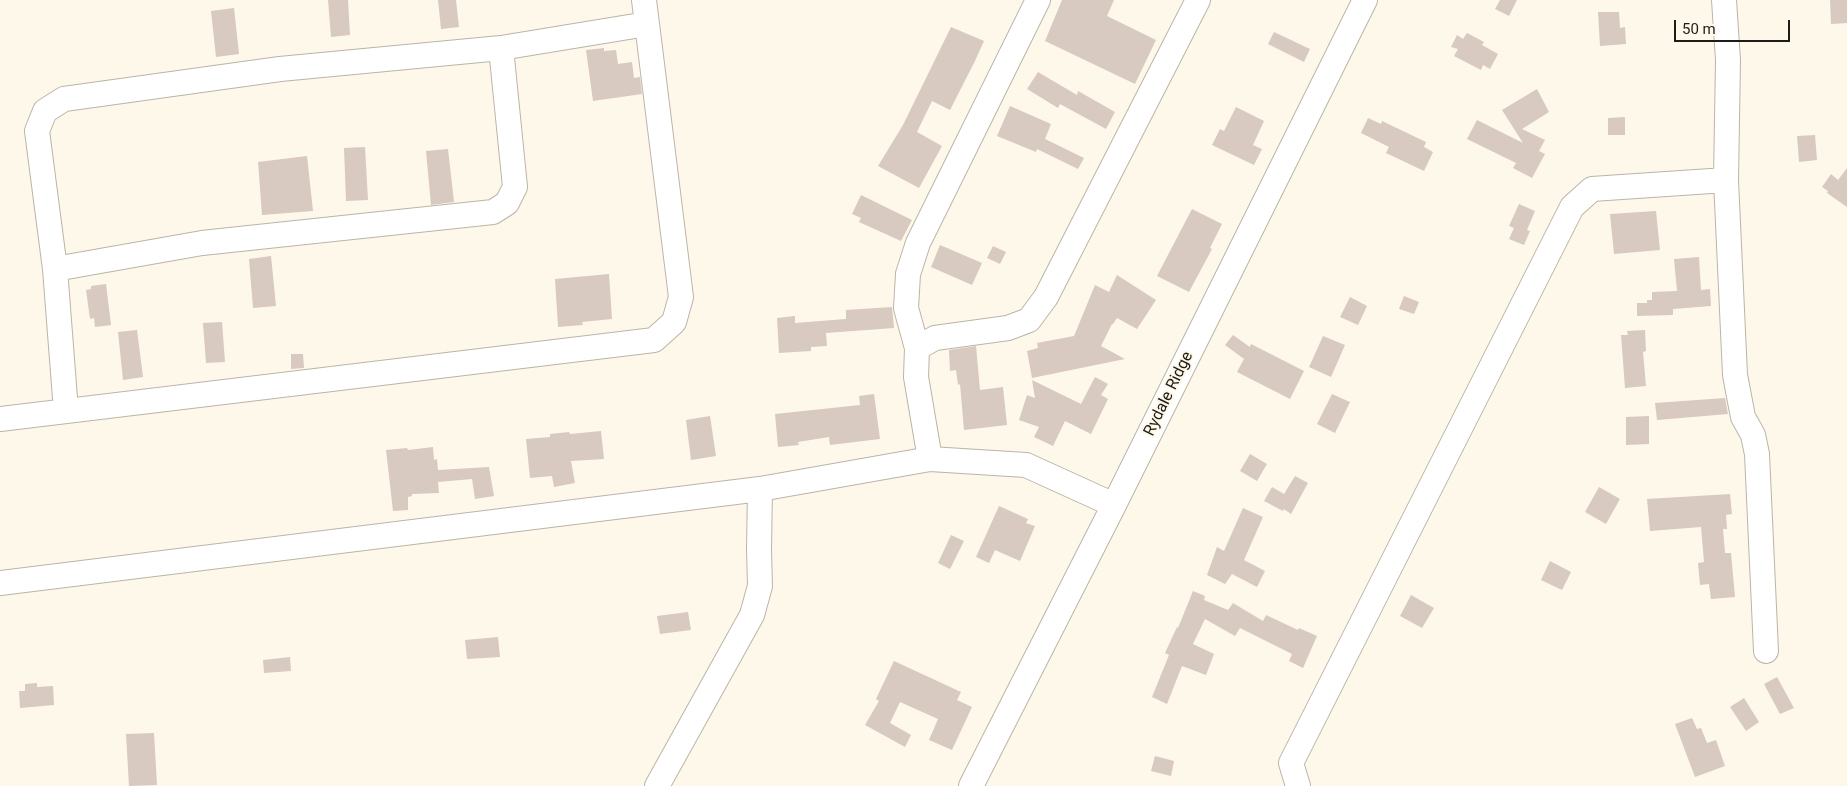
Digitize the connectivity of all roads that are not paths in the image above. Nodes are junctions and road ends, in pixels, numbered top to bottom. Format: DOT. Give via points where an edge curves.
graph roads {
  1 [pos="644,0"];
  2 [pos="1038,0"];
  3 [pos="1198,0"];
  4 [pos="1365,0"];
  5 [pos="1724,0"];
  6 [pos="647,24"];
  7 [pos="501,48"];
  8 [pos="1726,180"];
  9 [pos="55,269"];
  10 [pos="917,348"];
  11 [pos="66,411"];
  12 [pos="0,419"];
  13 [pos="930,458"];
  14 [pos="760,490"];
  15 [pos="1114,505"];
  16 [pos="0,583"];
  17 [pos="1766,651"];
  18 [pos="657,786"];
  19 [pos="971,786"];
  20 [pos="1298,786"];
  1 -- 6 [label="street"];
  2 -- 10 [label="street" via="918,242 908,274 906,308"];
  3 -- 10 [label="street" via="1046,297 1029,320 1008,328 935,338"];
  4 -- 15 [label="street, Rydale Ridge"];
  5 -- 8 [label="street" via="1728,60"];
  6 -- 7 [label="street"];
  6 -- 11 [label="street" via="681,296 674,322 654,340"];
  7 -- 9 [label="street" via="515,187 507,202 493,212 202,243"];
  7 -- 9 [label="street" via="280,69 64,99 45,111 37,131"];
  8 -- 17 [label="street" via="1734,375 1743,417 1758,454"];
  8 -- 20 [label="street" via="1592,189 1572,207 1291,763"];
  9 -- 11 [label="street"];
  10 -- 13 [label="street" via="916,377"];
  11 -- 12 [label="street"];
  13 -- 14 [label="street"];
  13 -- 15 [label="street" via="1026,466"];
  14 -- 16 [label="street"];
  14 -- 18 [label="street" via="760,586 752,614"];
  15 -- 19 [label="street, Rydale Ridge"];
}
